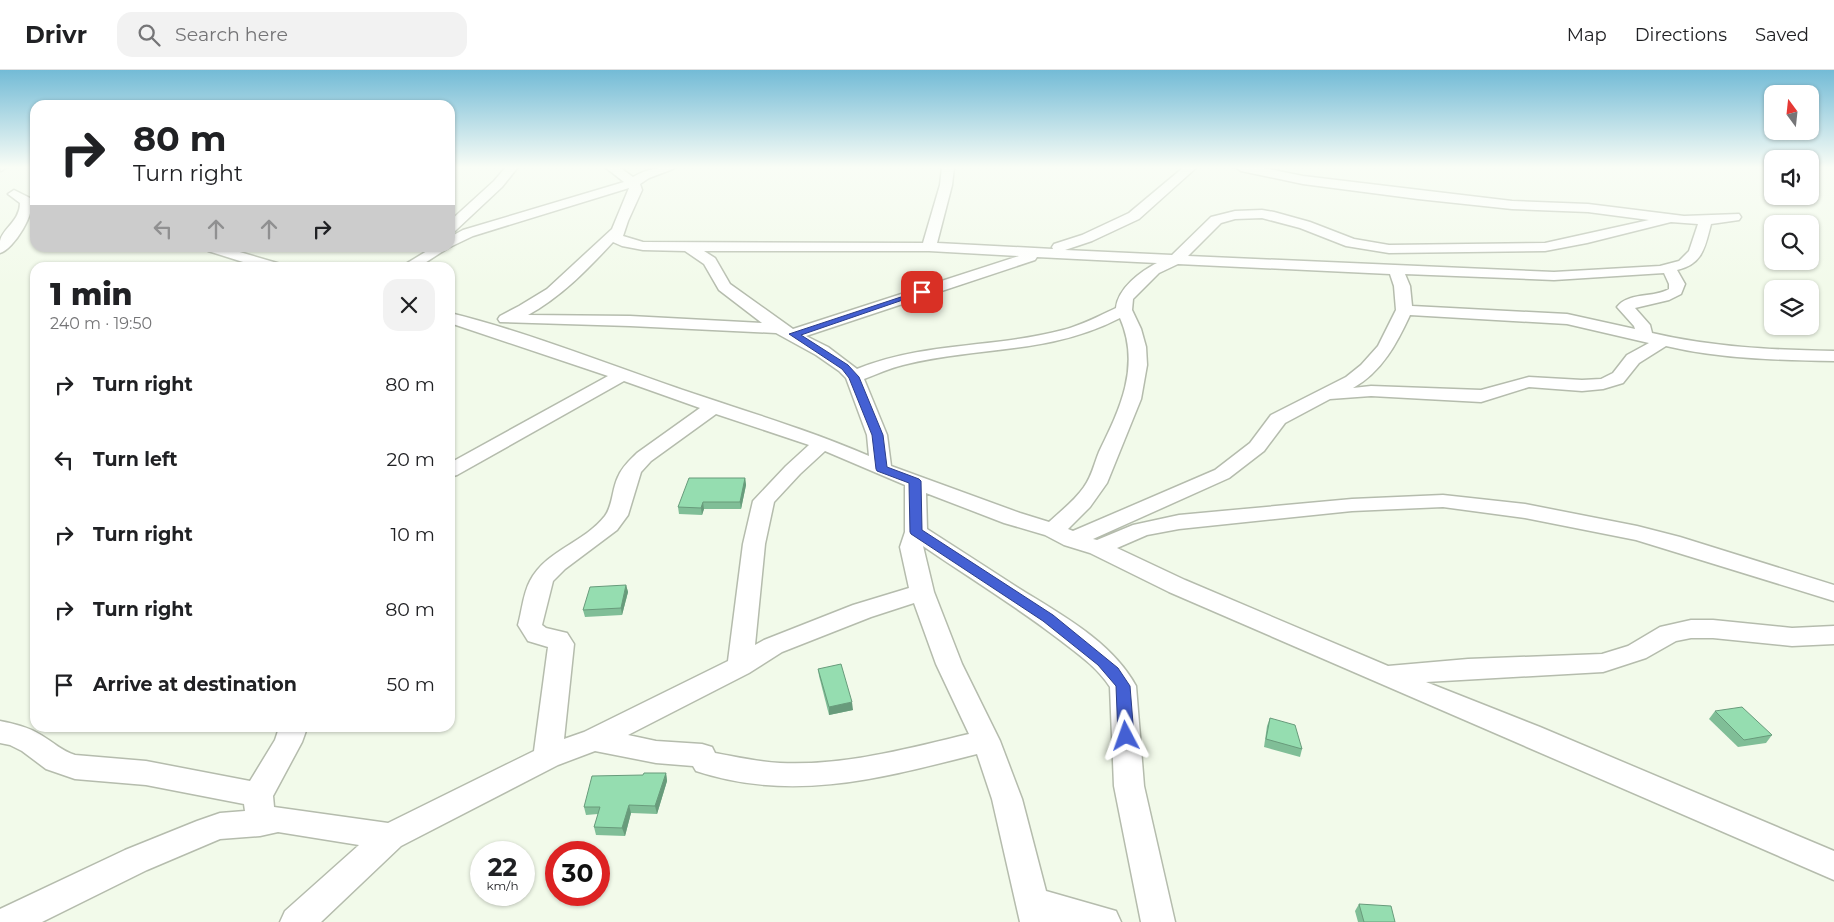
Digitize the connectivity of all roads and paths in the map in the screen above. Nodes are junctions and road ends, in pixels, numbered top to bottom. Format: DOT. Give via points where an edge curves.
graph roads {
  1 [pos="27,207"];
  2 [pos="473,207"];
  3 [pos="556,207"];
  4 [pos="629,207"];
  5 [pos="940,207"];
  6 [pos="1145,207"];
  7 [pos="1545,207"];
  8 [pos="1734,217"];
  9 [pos="1668,219"];
  10 [pos="1706,219"];
  11 [pos="455,223"];
  12 [pos="618,231"];
  13 [pos="455,240"];
  14 [pos="688,247"];
  15 [pos="929,247"];
  16 [pos="0,249"];
  17 [pos="226,252"];
  18 [pos="434,252"];
  19 [pos="1046,252"];
  20 [pos="1176,259"];
  21 [pos="259,262"];
  22 [pos="416,262"];
  23 [pos="1669,268"];
  24 [pos="1396,269"];
  25 [pos="1124,310"];
  26 [pos="1404,310"];
  27 [pos="506,318"];
  28 [pos="455,320"];
  29 [pos="478,327"];
  30 [pos="786,331"];
  31 [pos="1644,337"];
  32 [pos="1663,342"];
  33 [pos="1834,356"];
  34 [pos="622,375"];
  35 [pos="854,377"];
  36 [pos="1324,396"];
  37 [pos="714,407"];
  38 [pos="823,443"];
  39 [pos="455,468"];
  40 [pos="881,469"];
  41 [pos="915,481"];
  42 [pos="916,532"];
  43 [pos="1062,535"];
  44 [pos="1098,548"];
  45 [pos="922,592"];
  46 [pos="1834,593"];
  47 [pos="1834,635"];
  48 [pos="740,666"];
  49 [pos="1387,676"];
  50 [pos="0,732"];
  51 [pos="292,732"];
  52 [pos="594,740"];
  53 [pos="986,741"];
  54 [pos="548,757"];
  55 [pos="259,809"];
  56 [pos="390,837"];
  57 [pos="1834,866"];
  58 [pos="1035,912"];
  59 [pos="8,922"];
  60 [pos="297,922"];
  61 [pos="1104,922"];
  62 [pos="1158,922"];
  1 -- 16 [label="street"];
  2 -- 11 [label="street"];
  3 -- 13 [label="street"];
  4 -- 12 [label="street"];
  5 -- 15 [label="street"];
  6 -- 19 [label="street" via="1134,216 1087,238"];
  7 -- 9 [label="street" via="1588,208"];
  8 -- 10 [label="street"];
  9 -- 10 [label="street"];
  9 -- 20 [label="street" via="1595,238 1545,246 1404,249 1351,243 1290,219 1245,214 1216,220"];
  10 -- 23 [label="street" via="1693,257 1684,264"];
  12 -- 14 [label="street" via="616,238 627,243"];
  12 -- 27 [label="street" via="552,293"];
  14 -- 15 [label="street"];
  14 -- 30 [label="street" via="710,261 724,287"];
  15 -- 19 [label="street"];
  17 -- 21 [label="street"];
  18 -- 22 [label="street"];
  19 -- 20 [label="street"];
  19 -- 30 [label="street"];
  20 -- 24 [label="street"];
  20 -- 25 [label="street" via="1145,277 1125,298"];
  23 -- 24 [label="street" via="1554,276"];
  23 -- 31 [label="street" via="1677,284 1676,291 1663,298 1625,307 1642,325"];
  24 -- 26 [label="street" via="1402,286"];
  25 -- 35 [label="street" via="1088,329 1058,337 906,359"];
  25 -- 43 [label="street" via="1139,349 1136,384 1098,483"];
  26 -- 31 [label="street" via="1567,319"];
  26 -- 36 [label="street" via="1379,358 1352,382"];
  27 -- 29 [label="street"];
  27 -- 30 [label="street"];
  28 -- 29 [label="street"];
  29 -- 34 [label="street"];
  30 -- 35 [label="street" via="845,367"];
  31 -- 32 [label="street"];
  32 -- 33 [label="street" via="1758,354"];
  32 -- 36 [label="street" via="1634,358 1622,376 1605,384 1531,382 1481,396 1371,391"];
  34 -- 37 [label="street"];
  34 -- 39 [label="street"];
  35 -- 40 [label="street" via="877,435"];
  36 -- 43 [label="street" via="1278,419 1257,447 1222,474"];
  37 -- 38 [label="street"];
  37 -- 54 [label="street" via="636,465 628,476 623,502 607,528 564,559 542,580 530,625 532,632 558,639 561,644"];
  38 -- 40 [label="street"];
  38 -- 48 [label="street" via="764,502 754,544"];
  40 -- 41 [label="street"];
  41 -- 42 [label="street"];
  41 -- 43 [label="street"];
  42 -- 45 [label="street" via="911,547"];
  42 -- 62 [label="street" via="1048,618 1093,652 1123,686 1129,786"];
  43 -- 44 [label="street"];
  44 -- 46 [label="street" via="1141,530 1179,522 1352,505 1443,501 1637,532"];
  44 -- 49 [label="street" via="1177,586"];
  45 -- 48 [label="street" via="862,611 773,646"];
  45 -- 53 [label="street" via="950,664"];
  47 -- 49 [label="street" via="1792,637 1691,629 1670,633 1637,652 1603,663"];
  48 -- 52 [label="street"];
  49 -- 57 [label="street"];
  50 -- 55 [label="street" via="16,735 56,761 75,767 146,773"];
  51 -- 55 [label="street"];
  52 -- 53 [label="street" via="656,752 702,755 706,763 779,775 867,770"];
  52 -- 54 [label="street"];
  53 -- 58 [label="street" via="1007,799"];
  54 -- 56 [label="street"];
  55 -- 56 [label="street" via="278,819"];
  55 -- 59 [label="street" via="136,860"];
  56 -- 60 [label="street"];
  58 -- 61 [label="street"];
}
